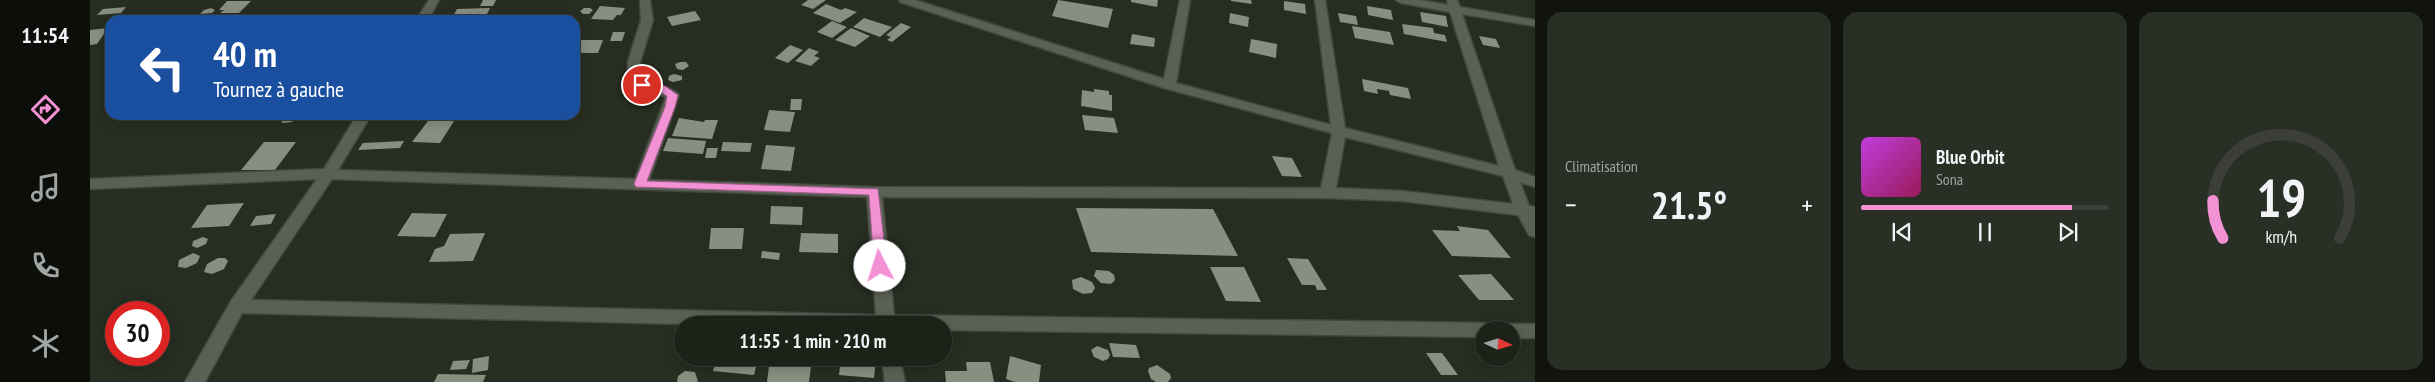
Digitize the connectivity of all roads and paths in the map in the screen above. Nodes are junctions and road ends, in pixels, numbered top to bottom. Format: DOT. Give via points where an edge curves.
graph roads {
  1 [pos="434,0"];
  2 [pos="645,0"];
  3 [pos="904,0"];
  4 [pos="1185,0"];
  5 [pos="1320,0"];
  6 [pos="1402,0"];
  7 [pos="1454,5"];
  8 [pos="425,15"];
  9 [pos="1535,23"];
  10 [pos="1169,85"];
  11 [pos="361,120"];
  12 [pos="1340,131"];
  13 [pos="1509,173"];
  14 [pos="328,174"];
  15 [pos="1535,182"];
  16 [pos="90,184"];
  17 [pos="640,184"];
  18 [pos="874,192"];
  19 [pos="1328,194"];
  20 [pos="1529,211"];
  21 [pos="1535,231"];
  22 [pos="238,306"];
  23 [pos="885,316"];
  24 [pos="674,318"];
  25 [pos="952,325"];
  26 [pos="1475,330"];
  27 [pos="1520,331"];
  28 [pos="1535,331"];
  29 [pos="892,366"];
  30 [pos="195,382"];
  31 [pos="895,382"];
  1 -- 8 [label="street"];
  2 -- 17 [label="street" via="647,18 632,68 634,78 642,85 662,88 673,95"];
  3 -- 10 [label="street"];
  4 -- 10 [label="street"];
  5 -- 12 [label="street"];
  6 -- 7 [label="street"];
  7 -- 9 [label="street"];
  7 -- 13 [label="street"];
  10 -- 12 [label="street"];
  11 -- 14 [label="street"];
  12 -- 13 [label="street"];
  12 -- 19 [label="street"];
  13 -- 15 [label="street"];
  13 -- 20 [label="street"];
  14 -- 16 [label="street"];
  14 -- 17 [label="street"];
  14 -- 22 [label="street"];
  17 -- 18 [label="street"];
  18 -- 19 [label="street"];
  18 -- 23 [label="street"];
  19 -- 20 [label="street" via="1402,196"];
  20 -- 21 [label="street"];
  22 -- 24 [label="street"];
  22 -- 30 [label="street"];
  25 -- 26 [label="street"];
  27 -- 28 [label="street"];
  29 -- 31 [label="street"];
}
